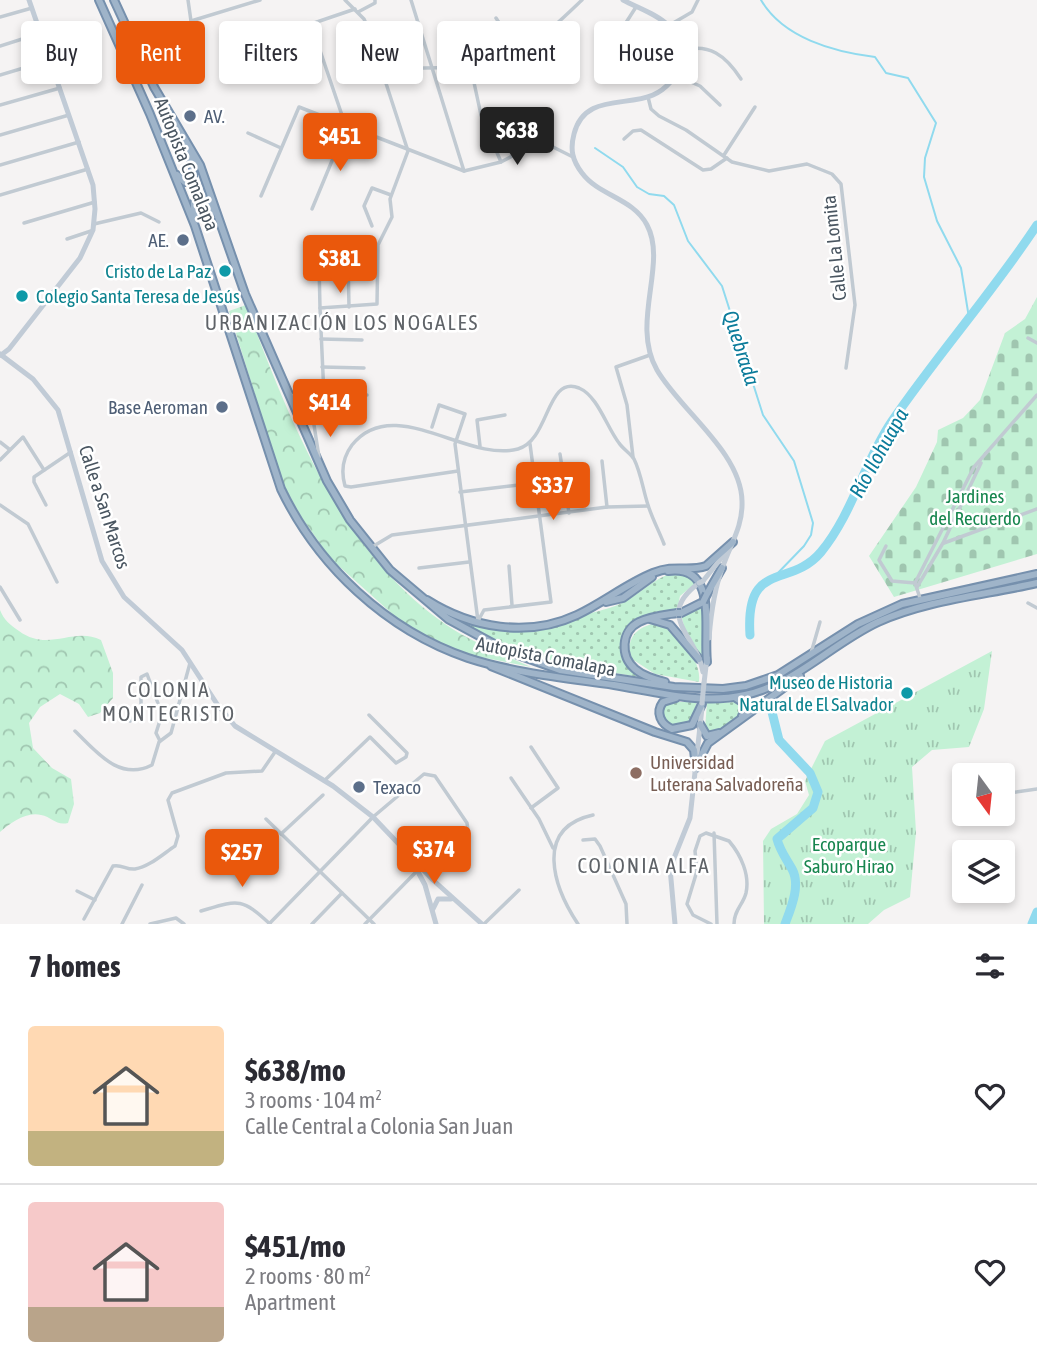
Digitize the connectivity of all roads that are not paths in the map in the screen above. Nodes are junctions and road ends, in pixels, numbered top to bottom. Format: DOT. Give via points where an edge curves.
graph roads {
  1 [pos="29,0"];
  2 [pos="99,0"];
  3 [pos="114,0"];
  4 [pos="188,0"];
  5 [pos="260,0"];
  6 [pos="345,0"];
  7 [pos="375,0"];
  8 [pos="411,0"];
  9 [pos="582,0"];
  10 [pos="623,0"];
  11 [pos="698,0"];
  12 [pos="636,7"];
  13 [pos="32,8"];
  14 [pos="357,11"];
  15 [pos="0,17"];
  16 [pos="496,18"];
  17 [pos="36,21"];
  18 [pos="191,21"];
  19 [pos="322,21"];
  20 [pos="363,21"];
  21 [pos="498,21"];
  22 [pos="560,21"];
  23 [pos="627,21"];
  24 [pos="660,21"];
  25 [pos="676,21"];
  26 [pos="21,39"];
  27 [pos="0,46"];
  28 [pos="698,48"];
  29 [pos="322,56"];
  30 [pos="423,68"];
  31 [pos="433,68"];
  32 [pos="437,68"];
  33 [pos="21,69"];
  34 [pos="0,75"];
  35 [pos="741,79"];
  36 [pos="59,84"];
  37 [pos="387,84"];
  38 [pos="474,84"];
  39 [pos="670,84"];
  40 [pos="695,84"];
  41 [pos="60,88"];
  42 [pos="648,97"];
  43 [pos="0,105"];
  44 [pos="720,105"];
  45 [pos="755,107"];
  46 [pos="69,115"];
  47 [pos="346,127"];
  48 [pos="181,130"];
  49 [pos="248,133"];
  50 [pos="0,135"];
  51 [pos="624,139"];
  52 [pos="79,142"];
  53 [pos="281,148"];
  54 [pos="408,151"];
  55 [pos="167,155"];
  56 [pos="573,157"];
  57 [pos="725,157"];
  58 [pos="501,162"];
  59 [pos="0,165"];
  60 [pos="88,169"];
  61 [pos="464,171"];
  62 [pos="391,193"];
  63 [pos="0,195"];
  64 [pos="261,196"];
  65 [pos="95,202"];
  66 [pos="312,209"];
  67 [pos="159,222"];
  68 [pos="24,223"];
  69 [pos="219,223"];
  70 [pos="195,226"];
  71 [pos="372,226"];
  72 [pos="94,227"];
  73 [pos="67,239"];
  74 [pos="348,260"];
  75 [pos="319,264"];
  76 [pos="320,307"];
  77 [pos="349,307"];
  78 [pos="1028,338"];
  79 [pos="321,339"];
  80 [pos="362,340"];
  81 [pos="1037,343"];
  82 [pos="0,355"];
  83 [pos="650,355"];
  84 [pos="322,368"];
  85 [pos="364,368"];
  86 [pos="846,368"];
  87 [pos="286,393"];
  88 [pos="367,395"];
  89 [pos="1037,395"];
  90 [pos="324,396"];
  91 [pos="318,410"];
  92 [pos="505,415"];
  93 [pos="432,426"];
  94 [pos="457,440"];
  95 [pos="0,442"];
  96 [pos="530,444"];
  97 [pos="480,446"];
  98 [pos="9,449"];
  99 [pos="71,452"];
  100 [pos="560,454"];
  101 [pos="633,457"];
  102 [pos="0,460"];
  103 [pos="602,461"];
  104 [pos="981,461"];
  105 [pos="318,463"];
  106 [pos="44,470"];
  107 [pos="458,471"];
  108 [pos="536,484"];
  109 [pos="460,492"];
  110 [pos="0,505"];
  111 [pos="46,505"];
  112 [pos="648,506"];
  113 [pos="607,507"];
  114 [pos="1037,509"];
  115 [pos="569,513"];
  116 [pos="540,515"];
  117 [pos="464,526"];
  118 [pos="735,539"];
  119 [pos="943,543"];
  120 [pos="664,544"];
  121 [pos="935,545"];
  122 [pos="886,546"];
  123 [pos="371,548"];
  124 [pos="469,562"];
  125 [pos="509,566"];
  126 [pos="419,568"];
  127 [pos="722,568"];
  128 [pos="1037,574"];
  129 [pos="652,577"];
  130 [pos="57,582"];
  131 [pos="1037,583"];
  132 [pos="405,585"];
  133 [pos="916,585"];
  134 [pos="0,587"];
  135 [pos="612,596"];
  136 [pos="920,600"];
  137 [pos="601,602"];
  138 [pos="1028,603"];
  139 [pos="512,605"];
  140 [pos="1037,608"];
  141 [pos="20,620"];
  142 [pos="645,620"];
  143 [pos="820,622"];
  144 [pos="478,623"];
  145 [pos="810,656"];
  146 [pos="825,656"];
  147 [pos="468,658"];
  148 [pos="703,661"];
  149 [pos="190,663"];
  150 [pos="690,688"];
  151 [pos="690,697"];
  152 [pos="734,697"];
  153 [pos="702,703"];
  154 [pos="369,715"];
  155 [pos="130,721"];
  156 [pos="700,724"];
  157 [pos="75,731"];
  158 [pos="160,741"];
  159 [pos="531,747"];
  160 [pos="275,752"];
  161 [pos="696,768"];
  162 [pos="511,778"];
  163 [pos="324,781"];
  164 [pos="1037,789"];
  165 [pos="1015,792"];
  166 [pos="323,795"];
  167 [pos="531,808"];
  168 [pos="593,816"];
  169 [pos="373,817"];
  170 [pos="266,819"];
  171 [pos="714,833"];
  172 [pos="281,834"];
  173 [pos="583,840"];
  174 [pos="554,849"];
  175 [pos="419,870"];
  176 [pos="322,873"];
  177 [pos="142,885"];
  178 [pos="519,890"];
  179 [pos="77,891"];
  180 [pos="342,893"];
  181 [pos="95,900"];
  182 [pos="454,900"];
  183 [pos="201,911"];
  184 [pos="432,911"];
  185 [pos="84,919"];
  186 [pos="369,919"];
  187 [pos="122,924"];
  188 [pos="150,924"];
  189 [pos="184,924"];
  190 [pos="270,924"];
  191 [pos="312,924"];
  192 [pos="365,924"];
  193 [pos="374,924"];
  194 [pos="436,924"];
  195 [pos="483,924"];
  196 [pos="578,924"];
  197 [pos="627,924"];
  198 [pos="675,924"];
  199 [pos="711,924"];
  200 [pos="717,924"];
  201 [pos="734,924"];
  1 -- 13 [label="main road"];
  2 -- 55 [label="highway, Autopista Comalapa"];
  3 -- 48 [label="highway, Autopista Comalapa" via="154,88"];
  4 -- 18 [label="street"];
  5 -- 18 [label="street"];
  6 -- 14 [label="street"];
  7 -- 14 [label="street"];
  8 -- 31 [label="street"];
  9 -- 22 [label="street"];
  10 -- 12 [label="main road"];
  11 -- 25 [label="street" via="691,12"];
  12 -- 23 [label="street"];
  12 -- 24 [label="main road"];
  13 -- 15 [label="street"];
  13 -- 17 [label="main road"];
  14 -- 19 [label="street"];
  14 -- 20 [label="street"];
  16 -- 21 [label="street"];
  26 -- 27 [label="street"];
  28 -- 35 [label="street" via="713,50"];
  29 -- 47 [label="street"];
  30 -- 31 [label="street"];
  31 -- 32 [label="street"];
  31 -- 61 [label="street"];
  33 -- 34 [label="street"];
  36 -- 41 [label="main road"];
  37 -- 54 [label="street"];
  38 -- 58 [label="street" via="481,115"];
  39 -- 42 [label="main road"];
  40 -- 44 [label="street"];
  41 -- 43 [label="street"];
  41 -- 46 [label="main road"];
  42 -- 56 [label="main road" via="594,107 575,128"];
  42 -- 57 [label="street, Calle La Lomita" via="659,117"];
  45 -- 57 [label="street"];
  46 -- 50 [label="street"];
  46 -- 52 [label="main road"];
  47 -- 53 [label="street" via="298,107"];
  47 -- 54 [label="street"];
  47 -- 66 [label="street"];
  48 -- 55 [label="highway" via="193,179 181,180"];
  48 -- 69 [label="highway, Autopista Comalapa" via="208,184"];
  49 -- 53 [label="street"];
  51 -- 57 [label="street" via="641,130 703,170"];
  52 -- 59 [label="street"];
  52 -- 60 [label="main road"];
  53 -- 64 [label="street"];
  54 -- 61 [label="street"];
  54 -- 62 [label="street"];
  55 -- 70 [label="highway, Autopista Comalapa"];
  56 -- 58 [label="street" via="541,143"];
  56 -- 83 [label="main road" via="585,177 637,211 651,233"];
  57 -- 86 [label="street, Calle La Lomita" via="741,166 769,171 807,164 821,167 841,184 855,305"];
  58 -- 61 [label="street"];
  60 -- 63 [label="street"];
  60 -- 65 [label="main road"];
  62 -- 71 [label="street" via="372,188 364,206"];
  62 -- 77 [label="street" via="392,217 378,245 377,304"];
  65 -- 68 [label="street"];
  65 -- 72 [label="main road"];
  67 -- 72 [label="street" via="141,213"];
  69 -- 70 [label="highway" via="201,198 194,203"];
  69 -- 87 [label="highway, Autopista Comalapa"];
  70 -- 147 [label="highway, Autopista Comalapa" via="268,454 298,521 354,589 396,621"];
  72 -- 73 [label="street"];
  72 -- 82 [label="main road" via="65,280"];
  74 -- 77 [label="street"];
  75 -- 76 [label="street"];
  76 -- 77 [label="street"];
  76 -- 79 [label="street"];
  78 -- 81 [label="street"];
  79 -- 80 [label="street"];
  79 -- 84 [label="street"];
  82 -- 99 [label="main road, Calle a San Marcos" via="51,399"];
  83 -- 101 [label="street" via="616,367 627,405"];
  83 -- 118 [label="main road" via="670,389 724,454 740,483 742,511"];
  84 -- 85 [label="street"];
  84 -- 90 [label="street"];
  87 -- 91 [label="street" via="309,411"];
  87 -- 105 [label="highway, Autopista Comalapa"];
  88 -- 90 [label="street"];
  89 -- 104 [label="street"];
  90 -- 91 [label="street"];
  91 -- 105 [label="street" via="314,425"];
  92 -- 97 [label="street" via="477,420"];
  93 -- 94 [label="street" via="439,405 465,414"];
  94 -- 97 [label="street"];
  94 -- 107 [label="street"];
  94 -- 107 [label="street" via="398,427 374,428 349,448 343,470 345,486"];
  95 -- 98 [label="street"];
  96 -- 97 [label="street" via="501,452"];
  96 -- 101 [label="street" via="538,436 553,397 560,389 575,386 584,391"];
  96 -- 108 [label="street"];
  98 -- 102 [label="street"];
  98 -- 106 [label="street" via="23,437"];
  99 -- 106 [label="street"];
  99 -- 149 [label="main road, Calle a San Marcos" via="92,532 111,580"];
  100 -- 115 [label="street"];
  101 -- 112 [label="street"];
  103 -- 113 [label="street"];
  104 -- 119 [label="street"];
  104 -- 121 [label="street"];
  105 -- 123 [label="highway, Autopista Comalapa"];
  106 -- 111 [label="street" via="33,480"];
  107 -- 109 [label="street"];
  108 -- 109 [label="street"];
  108 -- 116 [label="street"];
  109 -- 117 [label="street"];
  110 -- 130 [label="street" via="27,524"];
  112 -- 113 [label="street"];
  112 -- 120 [label="street"];
  113 -- 115 [label="street"];
  114 -- 119 [label="street"];
  115 -- 116 [label="street"];
  116 -- 117 [label="street"];
  116 -- 139 [label="street" via="551,602"];
  117 -- 123 [label="street" via="392,535"];
  117 -- 124 [label="street"];
  118 -- 127 [label="main road"];
  118 -- 135 [label="highway" via="706,566 669,567"];
  118 -- 148 [label="main road" via="714,570 682,597 679,607 682,629"];
  119 -- 121 [label="street"];
  119 -- 133 [label="street"];
  121 -- 133 [label="street"];
  122 -- 133 [label="street" via="879,560 887,576"];
  123 -- 132 [label="highway, Autopista Comalapa"];
  124 -- 126 [label="street"];
  124 -- 144 [label="street"];
  125 -- 139 [label="street"];
  127 -- 142 [label="highway, bridge" via="703,602"];
  127 -- 148 [label="main road"];
  128 -- 136 [label="highway, Autopista Comalapa"];
  129 -- 135 [label="highway"];
  129 -- 137 [label="highway" via="623,598"];
  129 -- 148 [label="highway" via="682,571 702,585"];
  131 -- 146 [label="highway, Autopista Comalapa" via="895,615"];
  132 -- 144 [label="highway" via="447,612"];
  132 -- 150 [label="highway, Autopista Comalapa" via="477,636 540,664"];
  133 -- 136 [label="street"];
  134 -- 141 [label="street"];
  135 -- 137 [label="highway"];
  136 -- 145 [label="highway, Autopista Comalapa" via="858,624"];
  137 -- 144 [label="highway" via="574,617 542,625 504,628"];
  138 -- 140 [label="street"];
  139 -- 144 [label="street" via="484,610"];
  142 -- 148 [label="highway" via="670,625"];
  142 -- 150 [label="highway" via="626,637 625,651 632,666 649,677"];
  143 -- 145 [label="street"];
  145 -- 150 [label="highway, Autopista Comalapa" via="778,675 746,686"];
  146 -- 152 [label="highway, Autopista Comalapa" via="778,685"];
  146 -- 161 [label="highway" via="708,743"];
  147 -- 151 [label="highway, Autopista Comalapa"];
  147 -- 161 [label="highway" via="687,742 694,750"];
  148 -- 153 [label="main road, bridge"];
  149 -- 158 [label="street" via="172,733"];
  149 -- 160 [label="main road, Calle a San Marcos" via="235,726"];
  151 -- 152 [label="highway, Autopista Comalapa"];
  151 -- 153 [label="highway" via="663,702 664,724 675,730 687,728 696,720"];
  152 -- 156 [label="highway" via="747,705 745,714 711,736"];
  153 -- 156 [label="main road"];
  154 -- 163 [label="street" via="406,757 396,763 370,737"];
  155 -- 158 [label="street" via="141,708 141,677 149,675 162,714 156,733"];
  156 -- 161 [label="main road"];
  157 -- 158 [label="street" via="112,767 148,768 155,761"];
  159 -- 167 [label="street" via="558,788"];
  160 -- 163 [label="main road, Calle a San Marcos"];
  160 -- 181 [label="street" via="262,771 219,774 172,793 168,800 178,836 175,846 144,867 113,866"];
  161 -- 198 [label="main road" via="690,818 670,868"];
  162 -- 167 [label="street"];
  163 -- 169 [label="main road, Calle a San Marcos"];
  164 -- 165 [label="street"];
  166 -- 172 [label="street"];
  167 -- 174 [label="street"];
  168 -- 174 [label="street" via="562,832"];
  169 -- 175 [label="main road, Calle a San Marcos"];
  169 -- 175 [label="street" via="430,773 468,830"];
  169 -- 176 [label="street"];
  170 -- 172 [label="street"];
  171 -- 199 [label="street" via="700,836 687,904 693,915"];
  171 -- 200 [label="street"];
  171 -- 201 [label="street" via="729,841 745,869 747,892 737,906"];
  172 -- 176 [label="street"];
  173 -- 197 [label="street" via="595,839 600,846 626,904"];
  174 -- 196 [label="street" via="558,884"];
  175 -- 182 [label="main road"];
  175 -- 184 [label="main road"];
  175 -- 186 [label="street"];
  176 -- 180 [label="street"];
  176 -- 190 [label="street"];
  177 -- 187 [label="street"];
  178 -- 195 [label="street"];
  179 -- 181 [label="street"];
  180 -- 186 [label="street"];
  180 -- 191 [label="street"];
  181 -- 185 [label="street"];
  182 -- 184 [label="main road" via="438,899"];
  182 -- 195 [label="main road"];
  183 -- 190 [label="street" via="238,901"];
  184 -- 194 [label="main road"];
  186 -- 192 [label="street"];
  186 -- 193 [label="street"];
  188 -- 189 [label="street" via="176,918"];
}
